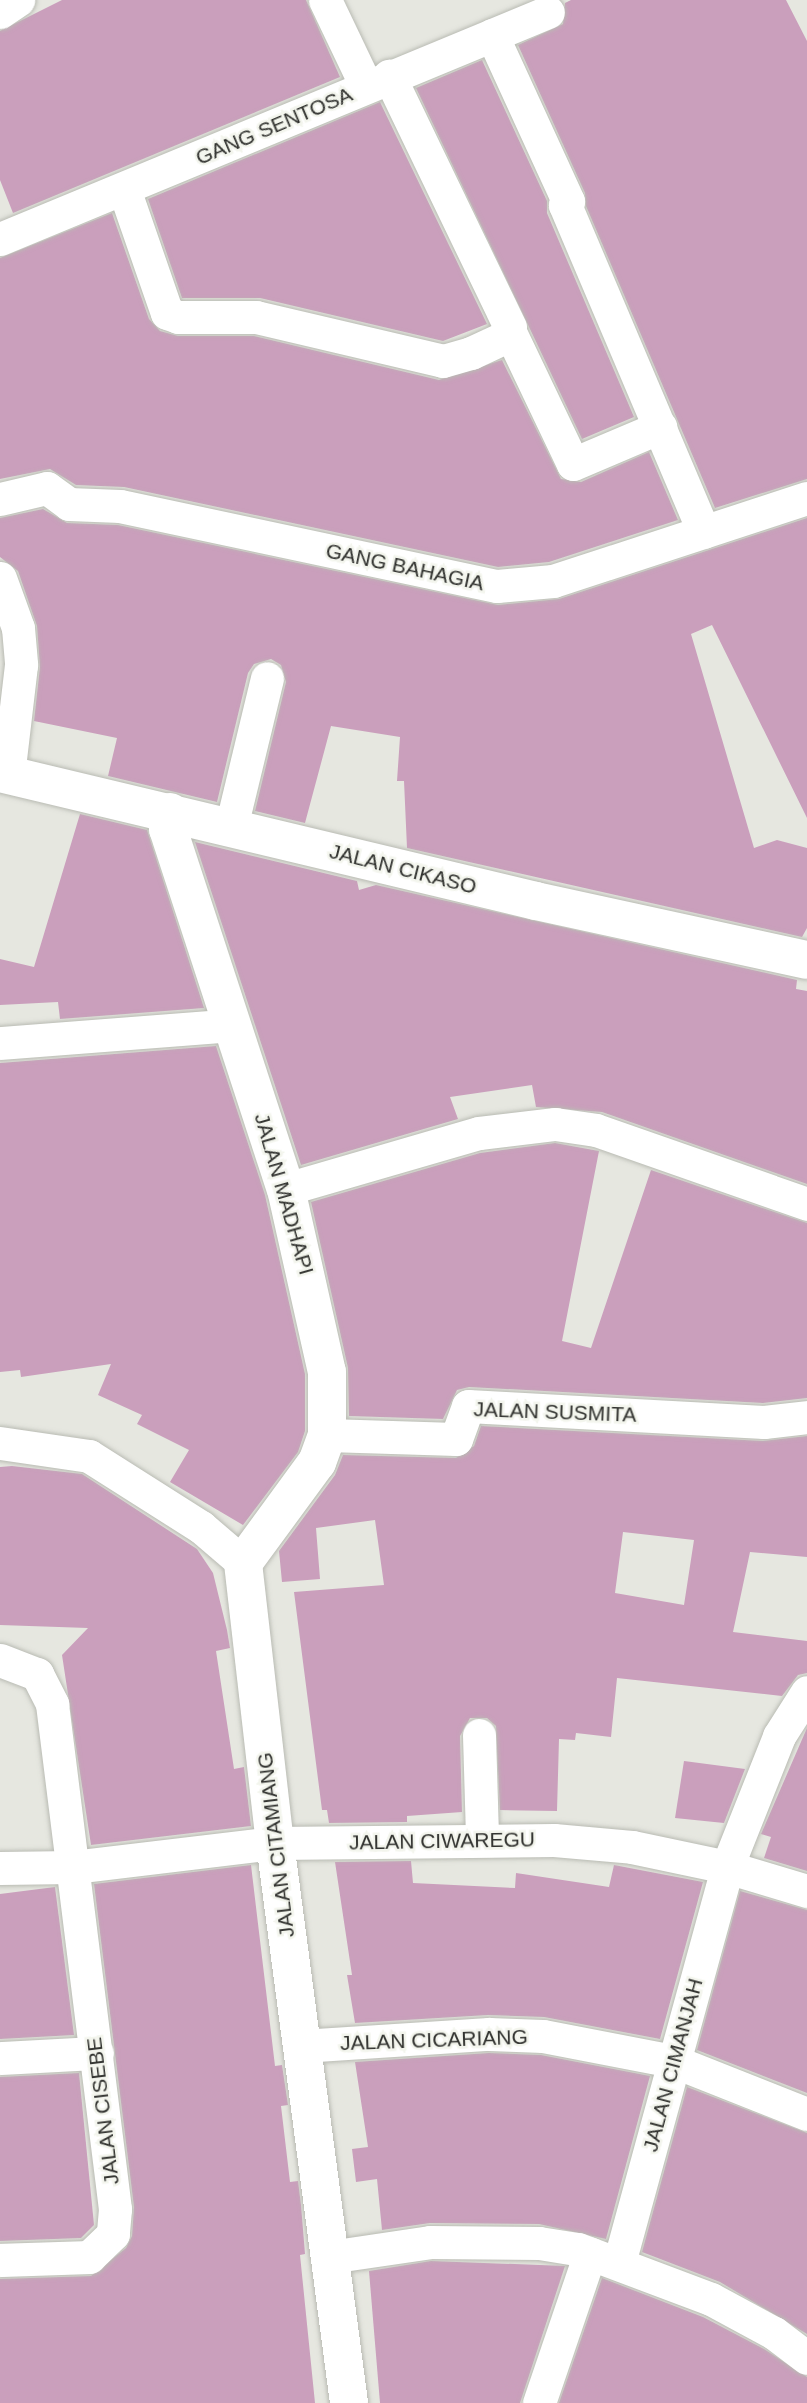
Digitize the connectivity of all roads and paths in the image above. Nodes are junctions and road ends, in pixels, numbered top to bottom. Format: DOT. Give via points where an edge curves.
graph roads {
  1 [pos="18,0"];
  2 [pos="325,0"];
  3 [pos="0,12"];
  4 [pos="548,12"];
  5 [pos="492,35"];
  6 [pos="377,81"];
  7 [pos="124,189"];
  8 [pos="0,239"];
  9 [pos="510,332"];
  10 [pos="660,427"];
  11 [pos="807,498"];
  12 [pos="0,499"];
  13 [pos="704,532"];
  14 [pos="0,578"];
  15 [pos="268,678"];
  16 [pos="4,774"];
  17 [pos="170,812"];
  18 [pos="231,827"];
  19 [pos="807,960"];
  20 [pos="232,1025"];
  21 [pos="0,1043"];
  22 [pos="286,1189"];
  23 [pos="807,1204"];
  24 [pos="807,1418"];
  25 [pos="327,1435"];
  26 [pos="0,1443"];
  27 [pos="243,1563"];
  28 [pos="0,1660"];
  29 [pos="807,1692"];
  30 [pos="480,1735"];
  31 [pos="482,1839"];
  32 [pos="275,1843"];
  33 [pos="73,1867"];
  34 [pos="727,1867"];
  35 [pos="0,1868"];
  36 [pos="807,1891"];
  37 [pos="301,2046"];
  38 [pos="97,2053"];
  39 [pos="0,2058"];
  40 [pos="673,2061"];
  41 [pos="807,2114"];
  42 [pos="329,2257"];
  43 [pos="604,2258"];
  44 [pos="0,2260"];
  45 [pos="807,2358"];
  46 [pos="349,2403"];
  47 [pos="539,2403"];
  1 -- 3 [label="street"];
  2 -- 6 [label="street"];
  4 -- 5 [label="street, GANG SENTOSA"];
  5 -- 6 [label="street, GANG SENTOSA"];
  5 -- 10 [label="street" via="568,201 565,205"];
  6 -- 7 [label="street, GANG SENTOSA"];
  6 -- 9 [label="street" via="480,257"];
  7 -- 8 [label="street, GANG SENTOSA"];
  7 -- 9 [label="street" via="161,305 178,317 256,317 443,360 471,353"];
  9 -- 10 [label="street" via="573,464"];
  10 -- 13 [label="street"];
  11 -- 13 [label="street, GANG BAHAGIA"];
  12 -- 13 [label="street, GANG BAHAGIA" via="47,488 69,504 120,506 497,586 553,582"];
  14 -- 16 [label="street" via="18,628 21,665"];
  15 -- 18 [label="street"];
  16 -- 17 [label="street, JALAN CIKASO"];
  17 -- 18 [label="street, JALAN CIKASO"];
  17 -- 20 [label="street, JALAN MADHAPI" via="168,829"];
  18 -- 19 [label="street, JALAN CIKASO"];
  20 -- 21 [label="street"];
  20 -- 22 [label="street, JALAN MADHAPI"];
  22 -- 23 [label="street" via="479,1133 555,1124 596,1130"];
  22 -- 25 [label="street, JALAN MADHAPI" via="327,1372"];
  24 -- 25 [label="street, JALAN SUSMITA" via="764,1422 468,1406 456,1439"];
  25 -- 27 [label="street, JALAN MADHAPI" via="317,1462 289,1506"];
  26 -- 27 [label="street" via="57,1449 100,1461 201,1527"];
  27 -- 32 [label="street, JALAN CITAMIANG"];
  28 -- 33 [label="street, JALAN CISEBE" via="37,1674 52,1704"];
  29 -- 34 [label="street" via="779,1736"];
  30 -- 31 [label="street"];
  31 -- 32 [label="street, JALAN CIWAREGU"];
  31 -- 34 [label="street, JALAN CIWAREGU" via="632,1847"];
  32 -- 33 [label="street, JALAN CIWAREGU"];
  32 -- 37 [label="street, JALAN CITAMIANG"];
  33 -- 35 [label="street, JALAN CIWAREGU"];
  33 -- 38 [label="street, JALAN CISEBE"];
  34 -- 36 [label="street, JALAN CIWAREGU"];
  34 -- 40 [label="street, JALAN CIMANJAH"];
  37 -- 40 [label="street, JALAN CICARIANG" via="489,2034 543,2036"];
  37 -- 42 [label="street, JALAN CITAMIANG"];
  38 -- 39 [label="street"];
  38 -- 44 [label="street, JALAN CISEBE" via="115,2209 113,2234 89,2257"];
  40 -- 41 [label="street, JALAN CICARIANG"];
  40 -- 43 [label="street, JALAN CIMANJAH"];
  42 -- 43 [label="street" via="430,2242 539,2243"];
  42 -- 46 [label="street, JALAN CITAMIANG"];
  43 -- 45 [label="street" via="711,2300 774,2333"];
  43 -- 47 [label="street, JALAN CIMANJAH"];
}
